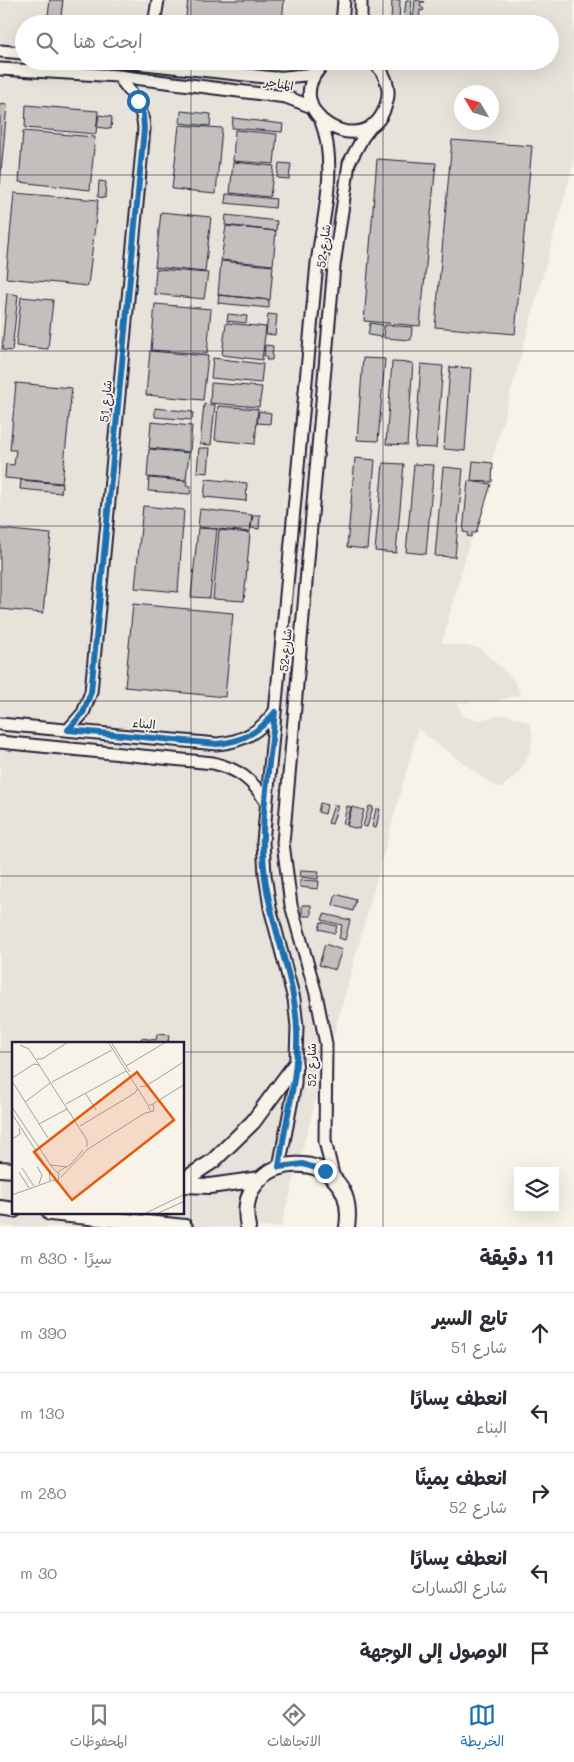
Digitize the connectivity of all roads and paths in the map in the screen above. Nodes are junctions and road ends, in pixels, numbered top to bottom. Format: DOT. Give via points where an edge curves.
graph roads {
  1 [pos="158,0"];
  2 [pos="344,0"];
  3 [pos="361,0"];
  4 [pos="156,15"];
  5 [pos="343,15"];
  6 [pos="361,15"];
  7 [pos="0,50"];
  8 [pos="15,52"];
  9 [pos="0,69"];
  10 [pos="15,70"];
  11 [pos="17,70"];
  12 [pos="198,70"];
  13 [pos="319,70"];
  14 [pos="379,70"];
  15 [pos="315,74"];
  16 [pos="118,76"];
  17 [pos="312,107"];
  18 [pos="321,121"];
  19 [pos="372,125"];
  20 [pos="275,712"];
  21 [pos="0,724"];
  22 [pos="68,730"];
  23 [pos="0,742"];
  24 [pos="266,802"];
  25 [pos="295,1065"];
  26 [pos="279,1167"];
  27 [pos="185,1179"];
  28 [pos="260,1179"];
  29 [pos="334,1179"];
  30 [pos="185,1185"];
  31 [pos="60,1214"];
  32 [pos="185,1227"];
  33 [pos="248,1227"];
  34 [pos="347,1227"];
  1 -- 4 [label="street"];
  2 -- 5 [label="street"];
  3 -- 6 [label="street"];
  7 -- 8 [label="street"];
  9 -- 10 [label="street, المناجر"];
  11 -- 16 [label="street, المناجر"];
  12 -- 15 [label="street, المناجر" via="275,78"];
  13 -- 15 [label="street"];
  14 -- 19 [label="street, شارع 52" via="388,86 388,97 386,108"];
  15 -- 17 [label="street" via="310,90"];
  16 -- 17 [label="street, المناجر" via="279,96"];
  16 -- 22 [label="street, شارع 51" via="138,101 144,129 91,692 83,713"];
  17 -- 18 [label="street, شارع 52"];
  18 -- 19 [label="street" via="330,128 346,132 362,131"];
  18 -- 20 [label="street, شارع 52" via="329,147 329,174 316,273"];
  19 -- 29 [label="street, شارع 52" via="349,163 334,266 283,843 291,905 316,994 326,1044 325,1141"];
  20 -- 22 [label="street, البناء" via="256,732 231,743"];
  20 -- 24 [label="street, شارع 52"];
  21 -- 22 [label="street, البناء"];
  23 -- 24 [label="street" via="213,762 245,775"];
  24 -- 25 [label="street, شارع 52" via="265,875 270,908 294,999"];
  25 -- 26 [label="street, شارع 52" via="295,1084"];
  25 -- 27 [label="street" via="253,1122 213,1161"];
  26 -- 28 [label="street"];
  26 -- 29 [label="street" via="314,1166"];
  28 -- 30 [label="street" via="210,1186"];
  28 -- 33 [label="street" via="247,1204"];
  29 -- 34 [label="street" via="345,1196"];
  31 -- 32 [label="street"];
}
